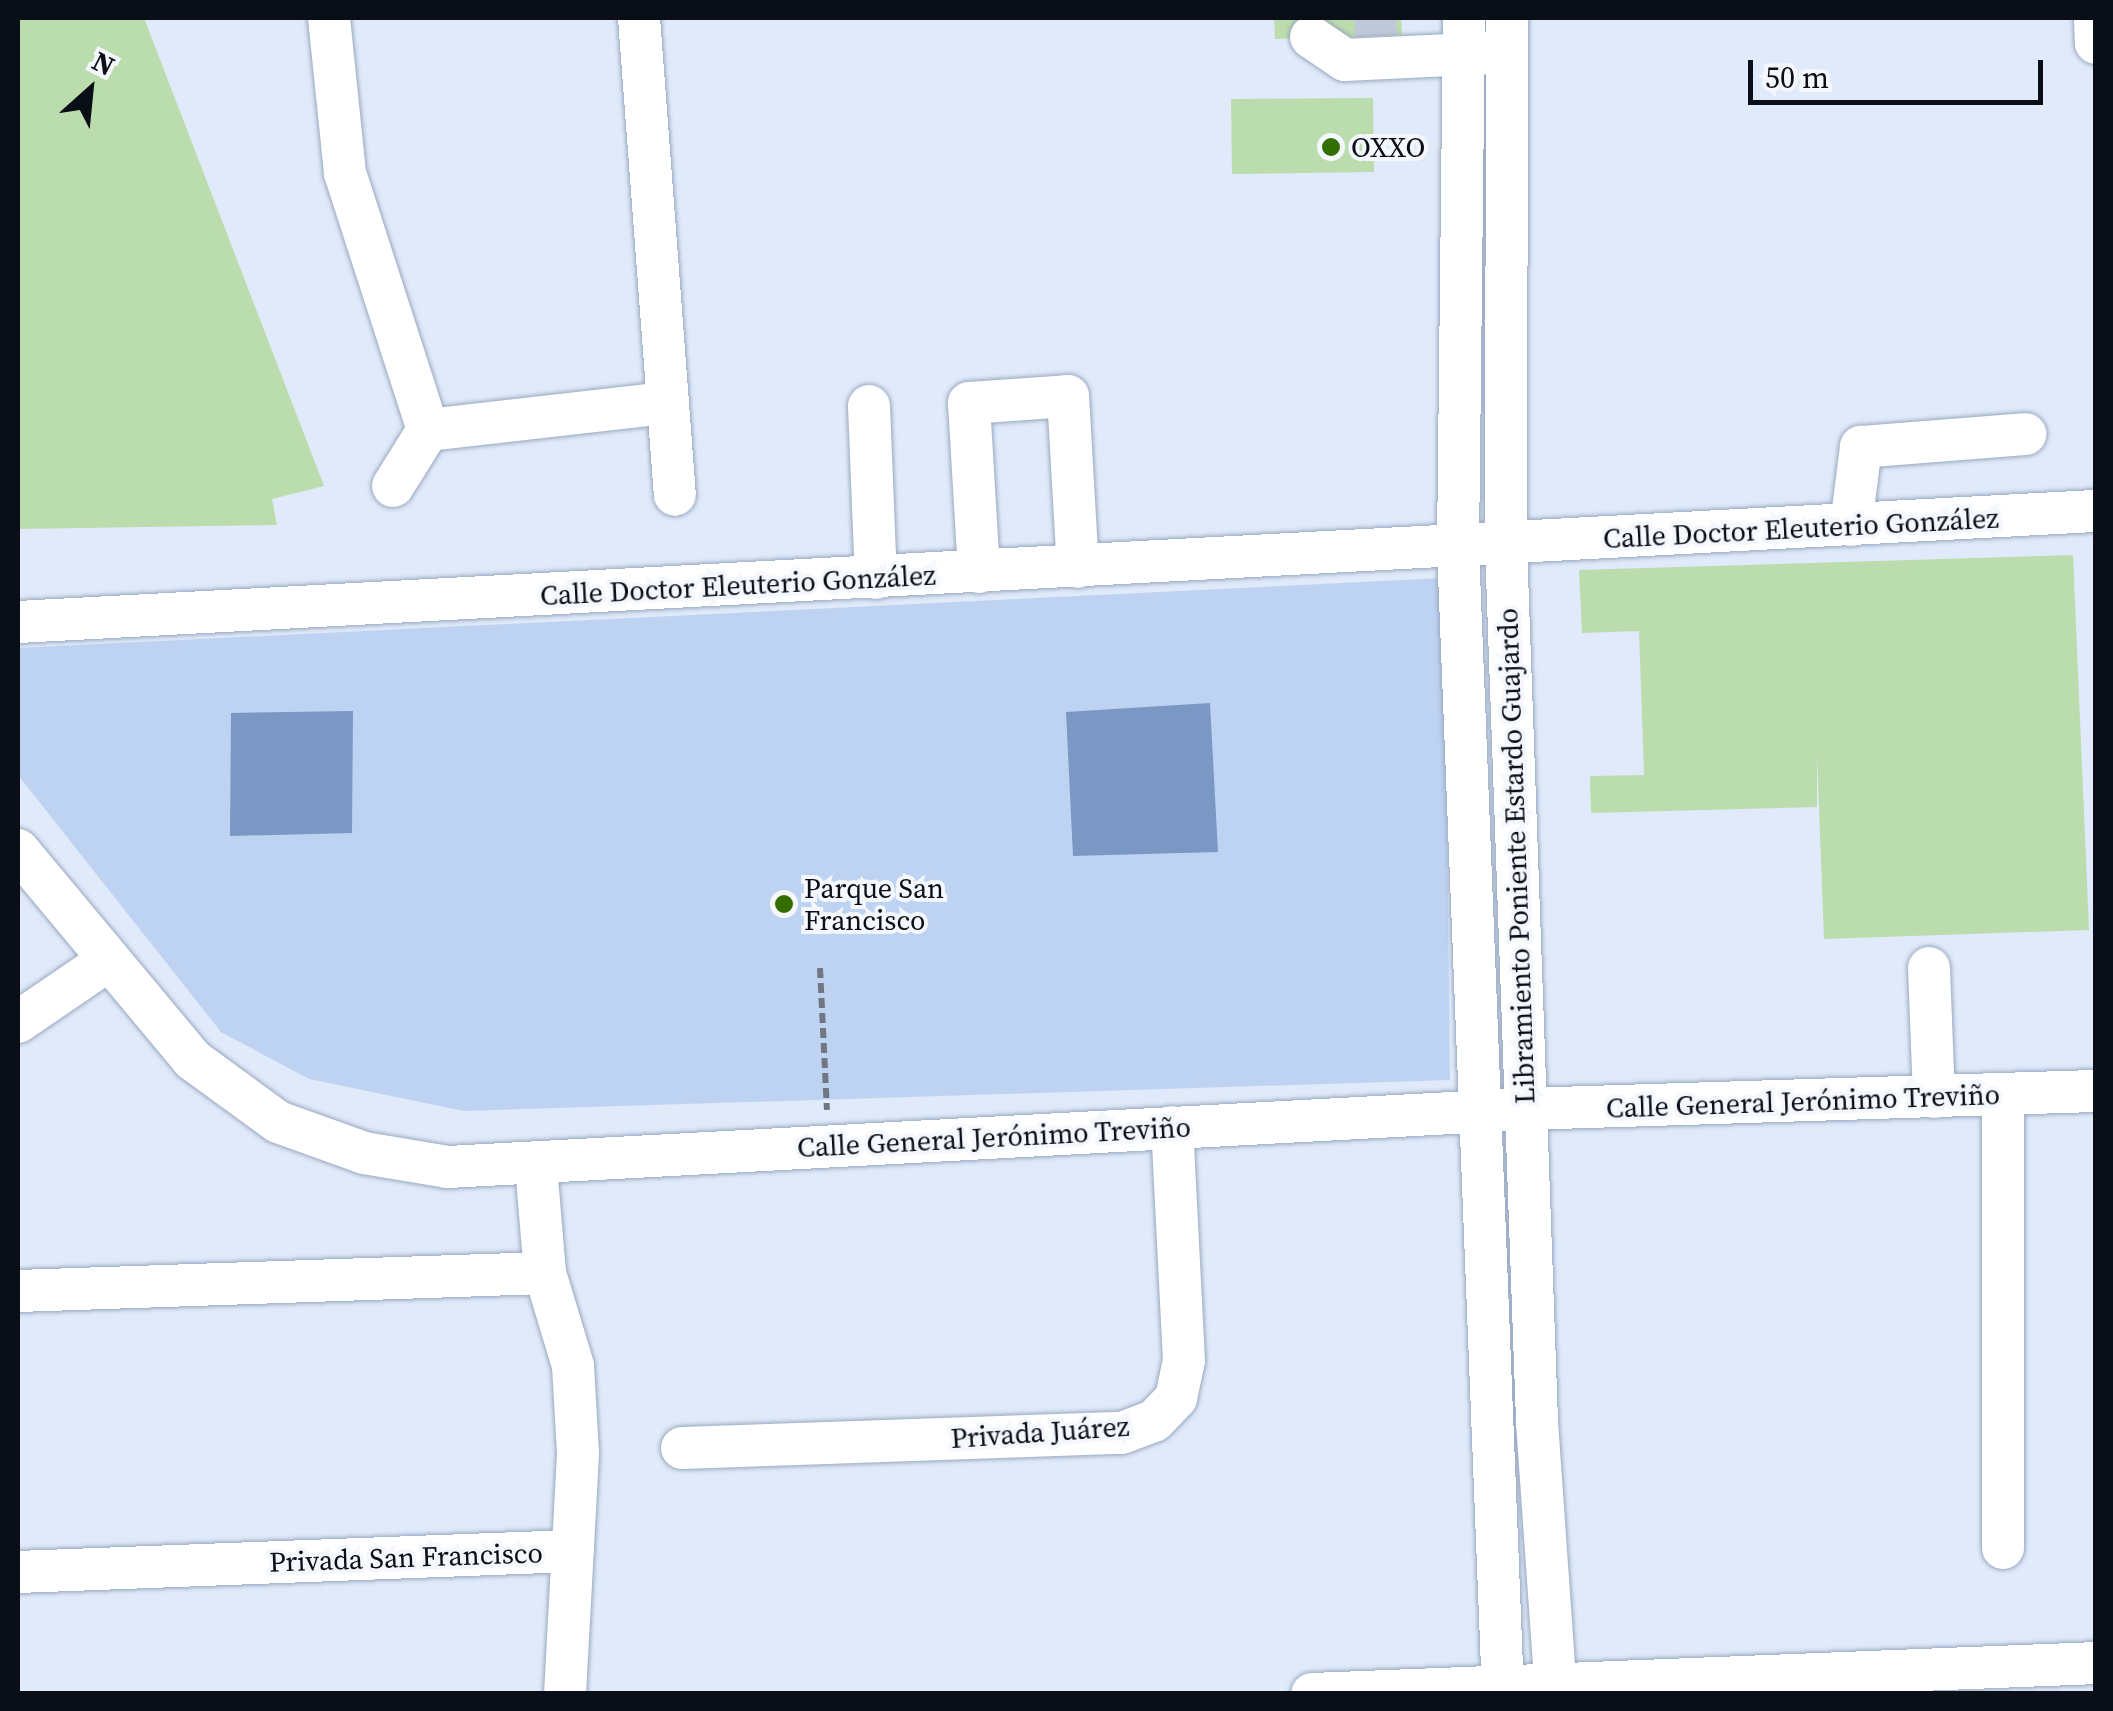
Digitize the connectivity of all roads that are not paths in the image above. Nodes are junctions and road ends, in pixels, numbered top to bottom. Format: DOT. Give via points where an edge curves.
graph roads {
  1 [pos="329,18"];
  2 [pos="640,18"];
  3 [pos="2094,18"];
  4 [pos="1507,35"];
  5 [pos="1464,36"];
  6 [pos="1310,37"];
  7 [pos="2096,42"];
  8 [pos="665,403"];
  9 [pos="869,406"];
  10 [pos="428,430"];
  11 [pos="2025,434"];
  12 [pos="393,486"];
  13 [pos="675,495"];
  14 [pos="2096,511"];
  15 [pos="1852,525"];
  16 [pos="1506,546"];
  17 [pos="1458,548"];
  18 [pos="1078,567"];
  19 [pos="980,572"];
  20 [pos="876,578"];
  21 [pos="18,622"];
  22 [pos="18,850"];
  23 [pos="109,960"];
  24 [pos="1928,968"];
  25 [pos="18,1022"];
  26 [pos="2096,1091"];
  27 [pos="2003,1094"];
  28 [pos="1934,1096"];
  29 [pos="1524,1109"];
  30 [pos="1473,1112"];
  31 [pos="1172,1128"];
  32 [pos="536,1166"];
  33 [pos="545,1273"];
  34 [pos="18,1291"];
  35 [pos="682,1448"];
  36 [pos="2003,1548"];
  37 [pos="573,1551"];
  38 [pos="18,1572"];
  39 [pos="2096,1663"];
  40 [pos="1556,1688"];
  41 [pos="1503,1690"];
  42 [pos="564,1694"];
  43 [pos="1312,1694"];
  1 -- 10 [label="street" via="345,173"];
  2 -- 8 [label="street"];
  3 -- 7 [label="street"];
  4 -- 5 [label="street"];
  4 -- 16 [label="street, Libramiento Poniente Estardo Guajardo"];
  5 -- 6 [label="street" via="1376,46 1345,60"];
  5 -- 17 [label="street, Libramiento Poniente Estardo Guajardo"];
  8 -- 10 [label="street"];
  8 -- 13 [label="street"];
  9 -- 20 [label="street"];
  10 -- 12 [label="street"];
  11 -- 15 [label="street" via="1861,447"];
  14 -- 15 [label="street, Calle Doctor Eleuterio González"];
  15 -- 16 [label="street, Calle Doctor Eleuterio González"];
  16 -- 17 [label="street, Calle Doctor Eleuterio González"];
  16 -- 29 [label="street, Libramiento Poniente Estardo Guajardo"];
  17 -- 18 [label="street, Calle Doctor Eleuterio González"];
  17 -- 30 [label="street, Libramiento Poniente Estardo Guajardo"];
  18 -- 19 [label="street, Calle Doctor Eleuterio González"];
  18 -- 19 [label="street" via="1068,396 969,404"];
  19 -- 20 [label="street, Calle Doctor Eleuterio González"];
  20 -- 21 [label="street, Calle Doctor Eleuterio González"];
  22 -- 23 [label="street, Calle General Jerónimo Treviño"];
  23 -- 25 [label="street"];
  23 -- 32 [label="street, Calle General Jerónimo Treviño" via="193,1060 278,1122 381,1156"];
  24 -- 28 [label="street"];
  26 -- 27 [label="street, Calle General Jerónimo Treviño"];
  27 -- 28 [label="street, Calle General Jerónimo Treviño"];
  27 -- 36 [label="street"];
  28 -- 29 [label="street, Calle General Jerónimo Treviño"];
  29 -- 30 [label="street, Calle General Jerónimo Treviño"];
  29 -- 40 [label="street, Libramiento Poniente Estardo Guajardo"];
  30 -- 31 [label="street, Calle General Jerónimo Treviño"];
  30 -- 41 [label="street, Libramiento Poniente Estardo Guajardo"];
  31 -- 32 [label="street, Calle General Jerónimo Treviño"];
  31 -- 35 [label="street, Privada Juárez" via="1184,1362 1176,1398 1154,1422 1122,1433"];
  32 -- 33 [label="street, Privada San Francisco"];
  33 -- 34 [label="street"];
  33 -- 37 [label="street, Privada San Francisco" via="573,1366"];
  37 -- 38 [label="street, Privada San Francisco"];
  37 -- 42 [label="street"];
  39 -- 40 [label="street"];
  40 -- 41 [label="street"];
  41 -- 43 [label="street"];
}
